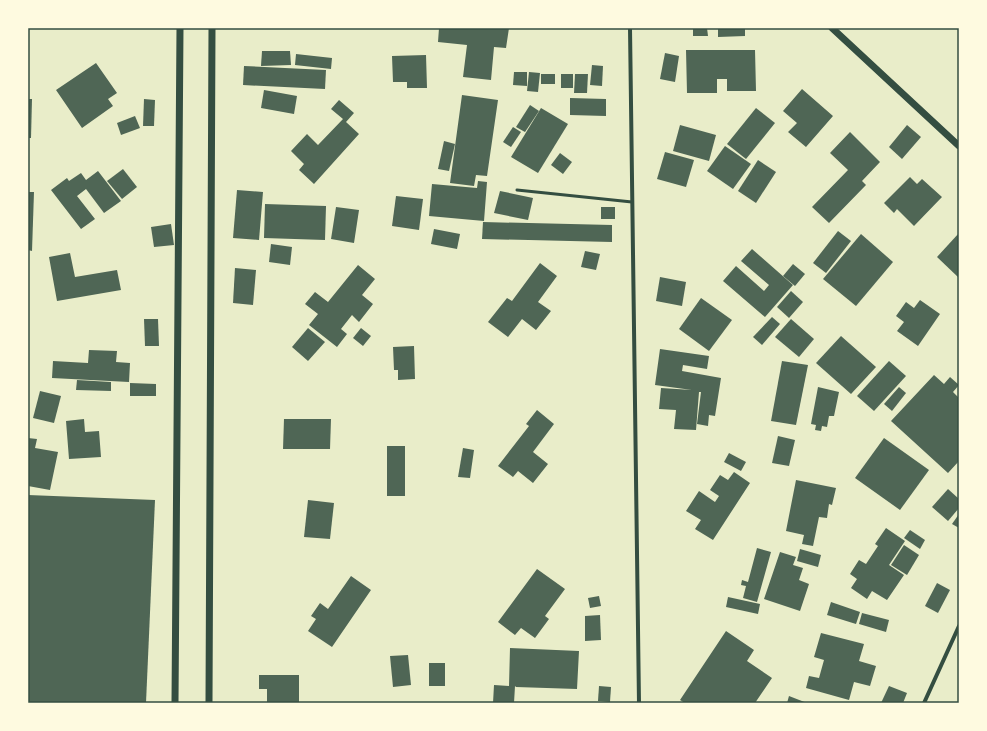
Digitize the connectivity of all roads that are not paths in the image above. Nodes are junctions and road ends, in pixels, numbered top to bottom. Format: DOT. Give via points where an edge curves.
graph roads {
  1 [pos="180,28"];
  2 [pos="212,28"];
  3 [pos="630,28"];
  4 [pos="832,28"];
  5 [pos="959,146"];
  6 [pos="517,190"];
  7 [pos="632,202"];
  8 [pos="959,626"];
  9 [pos="174,703"];
  10 [pos="209,703"];
  11 [pos="639,703"];
  12 [pos="924,703"];
  1 -- 9 [label="street"];
  2 -- 10 [label="street"];
  3 -- 7 [label="street"];
  4 -- 5 [label="street"];
  6 -- 7 [label="lane"];
  7 -- 11 [label="street"];
  8 -- 12 [label="street"];
}
